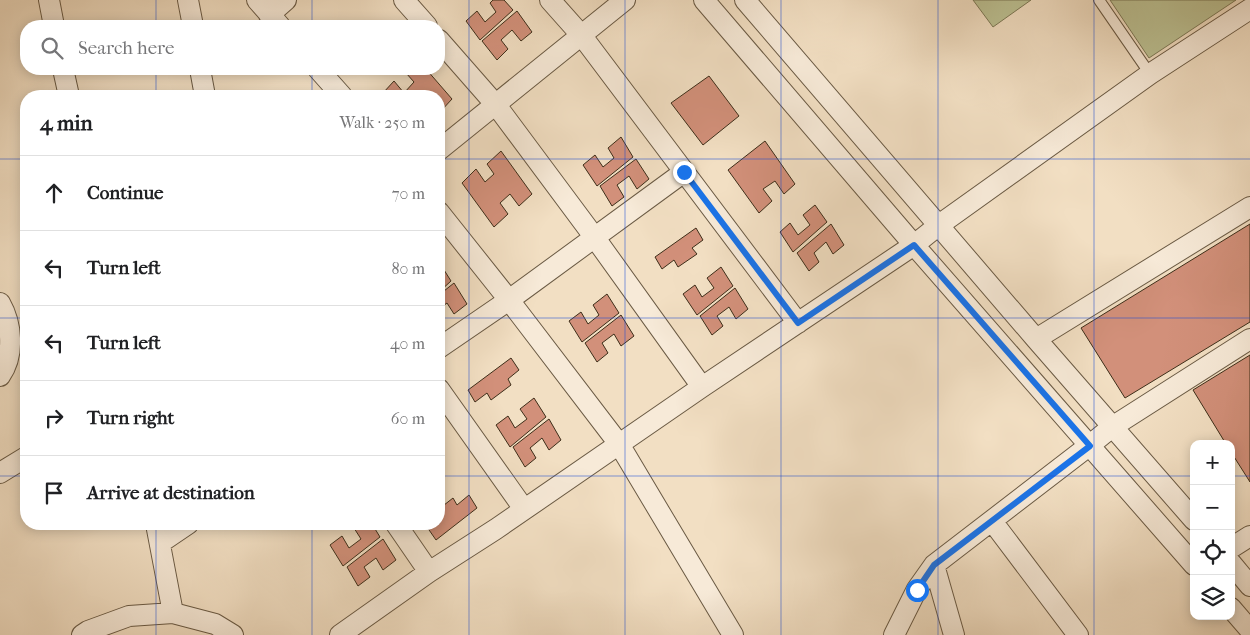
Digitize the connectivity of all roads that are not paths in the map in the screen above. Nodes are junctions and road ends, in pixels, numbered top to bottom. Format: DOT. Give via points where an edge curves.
graph roads {
  1 [pos="49,0"];
  2 [pos="188,0"];
  3 [pos="286,0"];
  4 [pos="404,0"];
  5 [pos="550,0"];
  6 [pos="625,0"];
  7 [pos="704,0"];
  8 [pos="745,0"];
  9 [pos="1099,0"];
  10 [pos="1250,9"];
  11 [pos="269,14"];
  12 [pos="53,20"];
  13 [pos="191,20"];
  14 [pos="422,20"];
  15 [pos="582,36"];
  16 [pos="445,47"];
  17 [pos="1150,74"];
  18 [pos="64,75"];
  19 [pos="201,75"];
  20 [pos="323,75"];
  21 [pos="68,90"];
  22 [pos="204,90"];
  23 [pos="335,90"];
  24 [pos="496,105"];
  25 [pos="445,145"];
  26 [pos="684,172"];
  27 [pos="1250,207"];
  28 [pos="445,220"];
  29 [pos="939,225"];
  30 [pos="595,238"];
  31 [pos="914,245"];
  32 [pos="509,300"];
  33 [pos="0,303"];
  34 [pos="798,323"];
  35 [pos="1250,339"];
  36 [pos="1036,340"];
  37 [pos="445,344"];
  38 [pos="0,376"];
  39 [pos="702,387"];
  40 [pos="445,397"];
  41 [pos="1112,427"];
  42 [pos="619,444"];
  43 [pos="1090,446"];
  44 [pos="20,461"];
  45 [pos="0,473"];
  46 [pos="524,509"];
  47 [pos="1190,515"];
  48 [pos="992,521"];
  49 [pos="400,530"];
  50 [pos="158,533"];
  51 [pos="1250,536"];
  52 [pos="1235,545"];
  53 [pos="1190,560"];
  54 [pos="934,565"];
  55 [pos="1235,568"];
  56 [pos="429,572"];
  57 [pos="1250,586"];
  58 [pos="173,613"];
  59 [pos="1235,615"];
  60 [pos="1244,631"];
  61 [pos="82,635"];
  62 [pos="233,635"];
  63 [pos="340,635"];
  64 [pos="733,635"];
  65 [pos="894,635"];
  66 [pos="954,635"];
  67 [pos="1078,635"];
  1 -- 12 [label="street"];
  2 -- 13 [label="street"];
  3 -- 11 [label="street"];
  4 -- 14 [label="street"];
  5 -- 15 [label="street"];
  6 -- 15 [label="street"];
  7 -- 31 [label="street"];
  8 -- 29 [label="street"];
  9 -- 17 [label="lane"];
  10 -- 17 [label="street"];
  15 -- 24 [label="street"];
  15 -- 26 [label="street"];
  16 -- 24 [label="street"];
  17 -- 29 [label="street"];
  18 -- 21 [label="street"];
  19 -- 22 [label="street"];
  20 -- 23 [label="street"];
  24 -- 25 [label="street"];
  24 -- 30 [label="street"];
  26 -- 30 [label="street"];
  26 -- 34 [label="street"];
  27 -- 36 [label="street"];
  28 -- 32 [label="street"];
  29 -- 31 [label="street"];
  29 -- 36 [label="street"];
  30 -- 32 [label="street"];
  30 -- 39 [label="street"];
  31 -- 34 [label="street"];
  31 -- 43 [label="street"];
  32 -- 37 [label="street"];
  32 -- 42 [label="street"];
  33 -- 38 [label="street" via="7,315 10,337 9,353"];
  34 -- 39 [label="street"];
  35 -- 41 [label="street"];
  36 -- 41 [label="street"];
  39 -- 42 [label="street"];
  40 -- 46 [label="street"];
  41 -- 43 [label="street"];
  41 -- 47 [label="street"];
  42 -- 46 [label="street"];
  42 -- 64 [label="street"];
  43 -- 48 [label="street"];
  43 -- 53 [label="street"];
  44 -- 45 [label="street"];
  46 -- 56 [label="street"];
  48 -- 54 [label="street"];
  48 -- 67 [label="street"];
  49 -- 56 [label="street"];
  50 -- 58 [label="street"];
  51 -- 52 [label="street"];
  54 -- 65 [label="street"];
  54 -- 66 [label="street"];
  55 -- 57 [label="street"];
  56 -- 63 [label="street"];
  58 -- 61 [label="street" via="129,616"];
  58 -- 62 [label="street" via="214,624"];
  59 -- 60 [label="street"];
}
